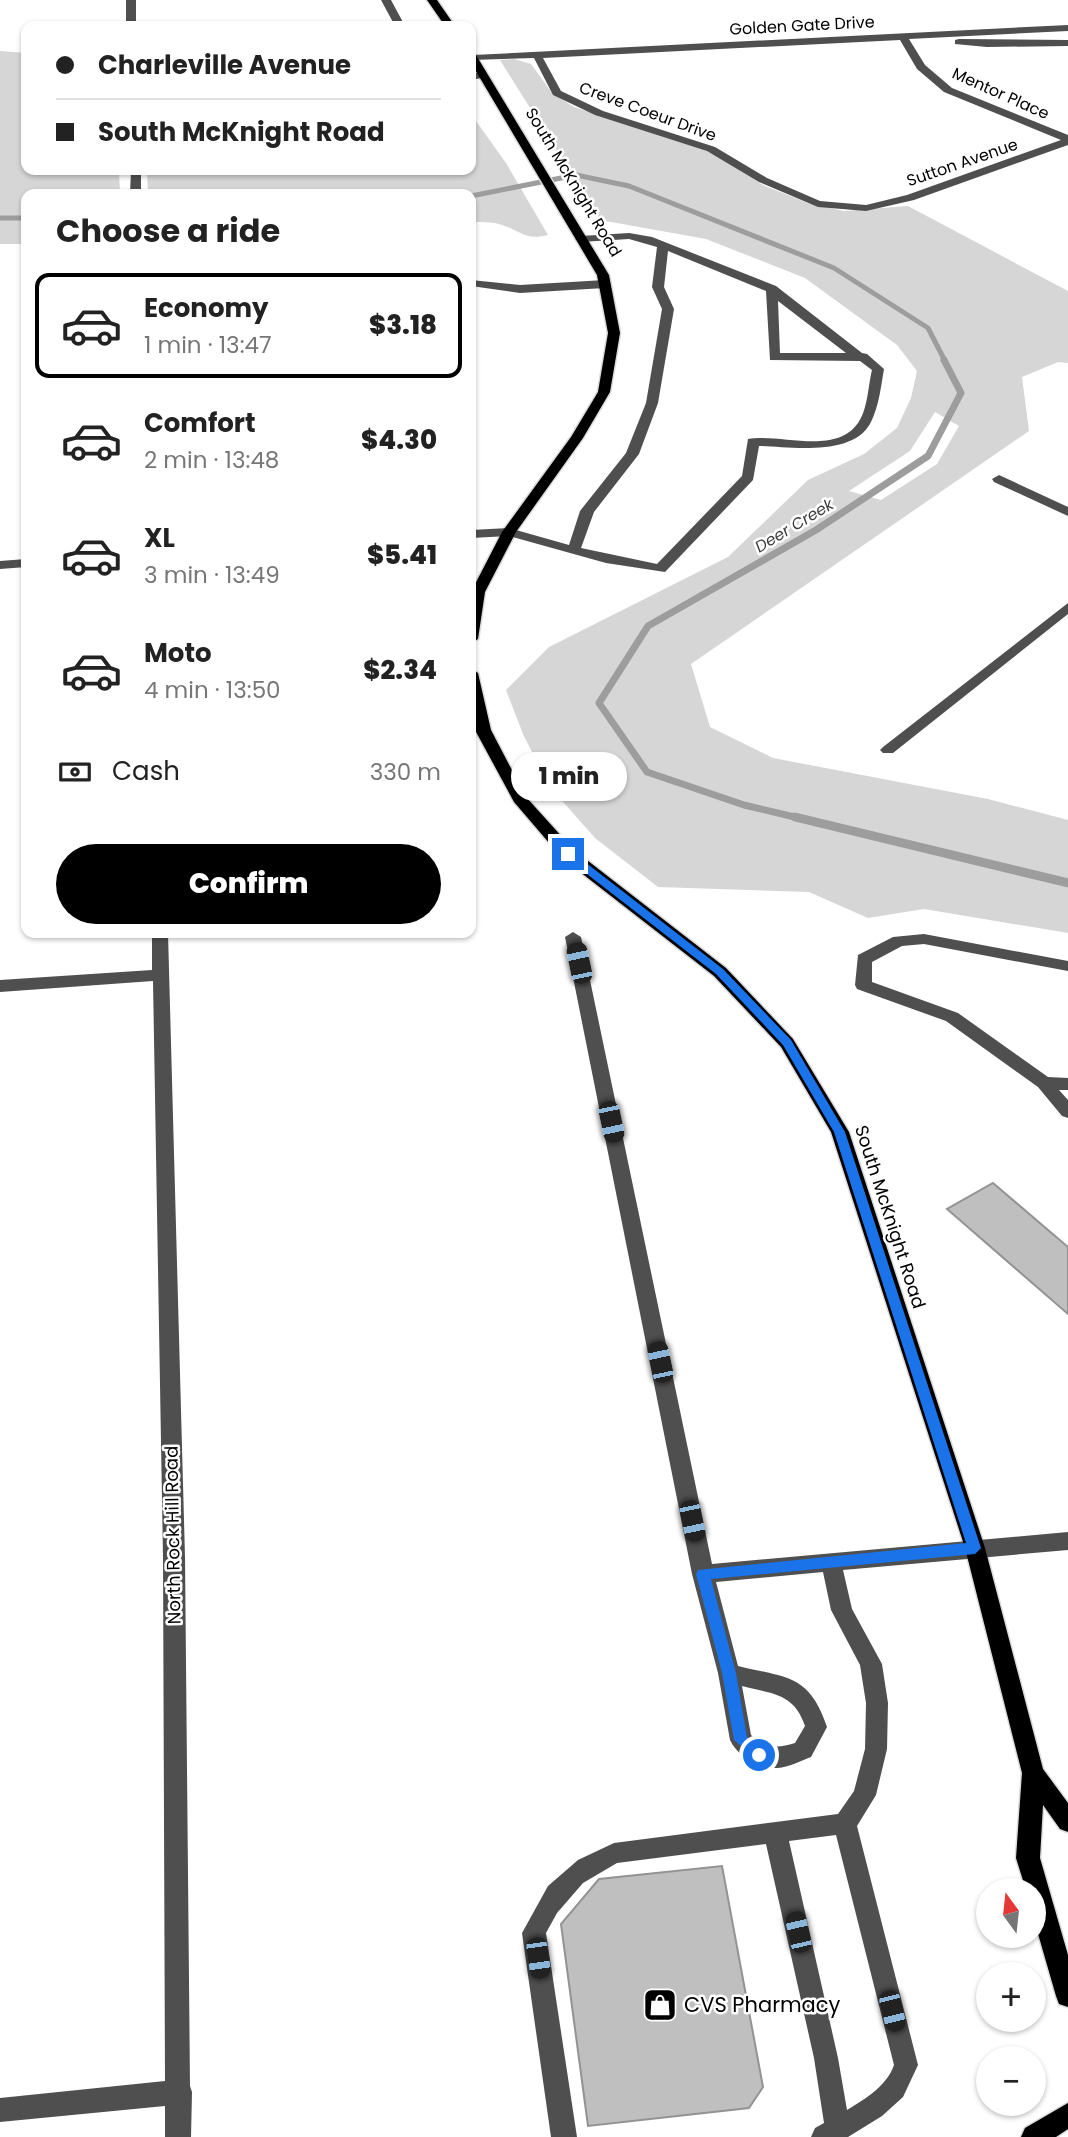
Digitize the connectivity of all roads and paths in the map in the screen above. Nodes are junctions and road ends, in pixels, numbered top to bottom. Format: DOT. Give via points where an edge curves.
graph roads {
  1 [pos="131,0"];
  2 [pos="386,0"];
  3 [pos="432,0"];
  4 [pos="131,21"];
  5 [pos="397,21"];
  6 [pos="447,21"];
  7 [pos="1068,28"];
  8 [pos="953,33"];
  9 [pos="901,35"];
  10 [pos="1068,44"];
  11 [pos="537,55"];
  12 [pos="476,57"];
  13 [pos="476,64"];
  14 [pos="483,75"];
  15 [pos="476,76"];
  16 [pos="1068,140"];
  17 [pos="866,208"];
  18 [pos="581,239"];
  19 [pos="663,245"];
  20 [pos="476,284"];
  21 [pos="605,284"];
  22 [pos="773,291"];
  23 [pos="859,357"];
  24 [pos="999,479"];
  25 [pos="1068,512"];
  26 [pos="509,532"];
  27 [pos="476,534"];
  28 [pos="573,550"];
  29 [pos="21,563"];
  30 [pos="0,565"];
  31 [pos="476,605"];
  32 [pos="1068,607"];
  33 [pos="476,699"];
  34 [pos="888,750"];
  35 [pos="573,937"];
  36 [pos="160,938"];
  37 [pos="1068,965"];
  38 [pos="161,975"];
  39 [pos="0,986"];
  40 [pos="1044,1083"];
  41 [pos="1068,1084"];
  42 [pos="1068,1112"];
  43 [pos="1068,1541"];
  44 [pos="975,1548"];
  45 [pos="831,1562"];
  46 [pos="703,1574"];
  47 [pos="729,1673"];
  48 [pos="1033,1773"];
  49 [pos="1068,1822"];
  50 [pos="845,1824"];
  51 [pos="775,1832"];
  52 [pos="1068,1996"];
  53 [pos="180,2092"];
  54 [pos="0,2110"];
  55 [pos="1068,2115"];
  56 [pos="831,2133"];
  57 [pos="178,2137"];
  58 [pos="564,2137"];
  59 [pos="1034,2137"];
  1 -- 4 [label="street"];
  2 -- 5 [label="street"];
  3 -- 6 [label="main road"];
  7 -- 8 [label="street, Golden Gate Drive"];
  8 -- 9 [label="street, Golden Gate Drive"];
  8 -- 10 [label="street" via="960,42 970,44"];
  9 -- 11 [label="street, Golden Gate Drive"];
  9 -- 16 [label="street, Mentor Place" via="921,67 948,90"];
  11 -- 12 [label="street"];
  11 -- 17 [label="street, Creve Coeur Drive" via="557,93 599,113 711,149 763,180 818,204"];
  13 -- 14 [label="main road, South McKnight Road"];
  14 -- 15 [label="street"];
  14 -- 18 [label="main road, South McKnight Road"];
  16 -- 17 [label="street, Sutton Avenue" via="910,198"];
  18 -- 19 [label="street" via="629,236"];
  18 -- 21 [label="main road, South McKnight Road"];
  19 -- 22 [label="street"];
  19 -- 28 [label="street" via="658,287 668,309 652,403 632,454 587,511"];
  20 -- 21 [label="street" via="520,289"];
  21 -- 26 [label="main road, South McKnight Road" via="614,333 604,392"];
  22 -- 23 [label="street"];
  22 -- 23 [label="street" via="774,357"];
  23 -- 28 [label="street" via="878,369 864,425 844,440 826,443 753,442 748,477 660,569"];
  24 -- 25 [label="street"];
  26 -- 27 [label="street"];
  26 -- 28 [label="street"];
  26 -- 31 [label="main road, South McKnight Road" via="478,592"];
  29 -- 30 [label="street"];
  32 -- 34 [label="street"];
  33 -- 44 [label="main road, South McKnight Road" via="482,730 519,799 568,854 729,982 787,1043 840,1132"];
  35 -- 46 [label="street"];
  36 -- 38 [label="street, North Rock Hill Road"];
  37 -- 40 [label="street" via="924,939 899,941 864,960 863,985 952,1017"];
  38 -- 39 [label="street"];
  38 -- 53 [label="street, North Rock Hill Road"];
  40 -- 41 [label="street"];
  40 -- 42 [label="street"];
  43 -- 44 [label="street"];
  44 -- 45 [label="street"];
  44 -- 48 [label="main road, South McKnight Road"];
  45 -- 46 [label="street"];
  45 -- 50 [label="street" via="842,1610 871,1664 877,1703 876,1749 865,1796"];
  46 -- 47 [label="street"];
  48 -- 49 [label="main road, South McKnight Road"];
  48 -- 52 [label="main road, South McKnight Road" via="1028,1858"];
  50 -- 51 [label="street"];
  50 -- 56 [label="street" via="906,2065 904,2078 884,2098"];
  51 -- 56 [label="street" via="827,2058"];
  51 -- 58 [label="street" via="614,1853 583,1869 546,1904 534,1933"];
  53 -- 54 [label="street"];
  53 -- 57 [label="street, North Rock Hill Road"];
  55 -- 59 [label="main road"];
}
